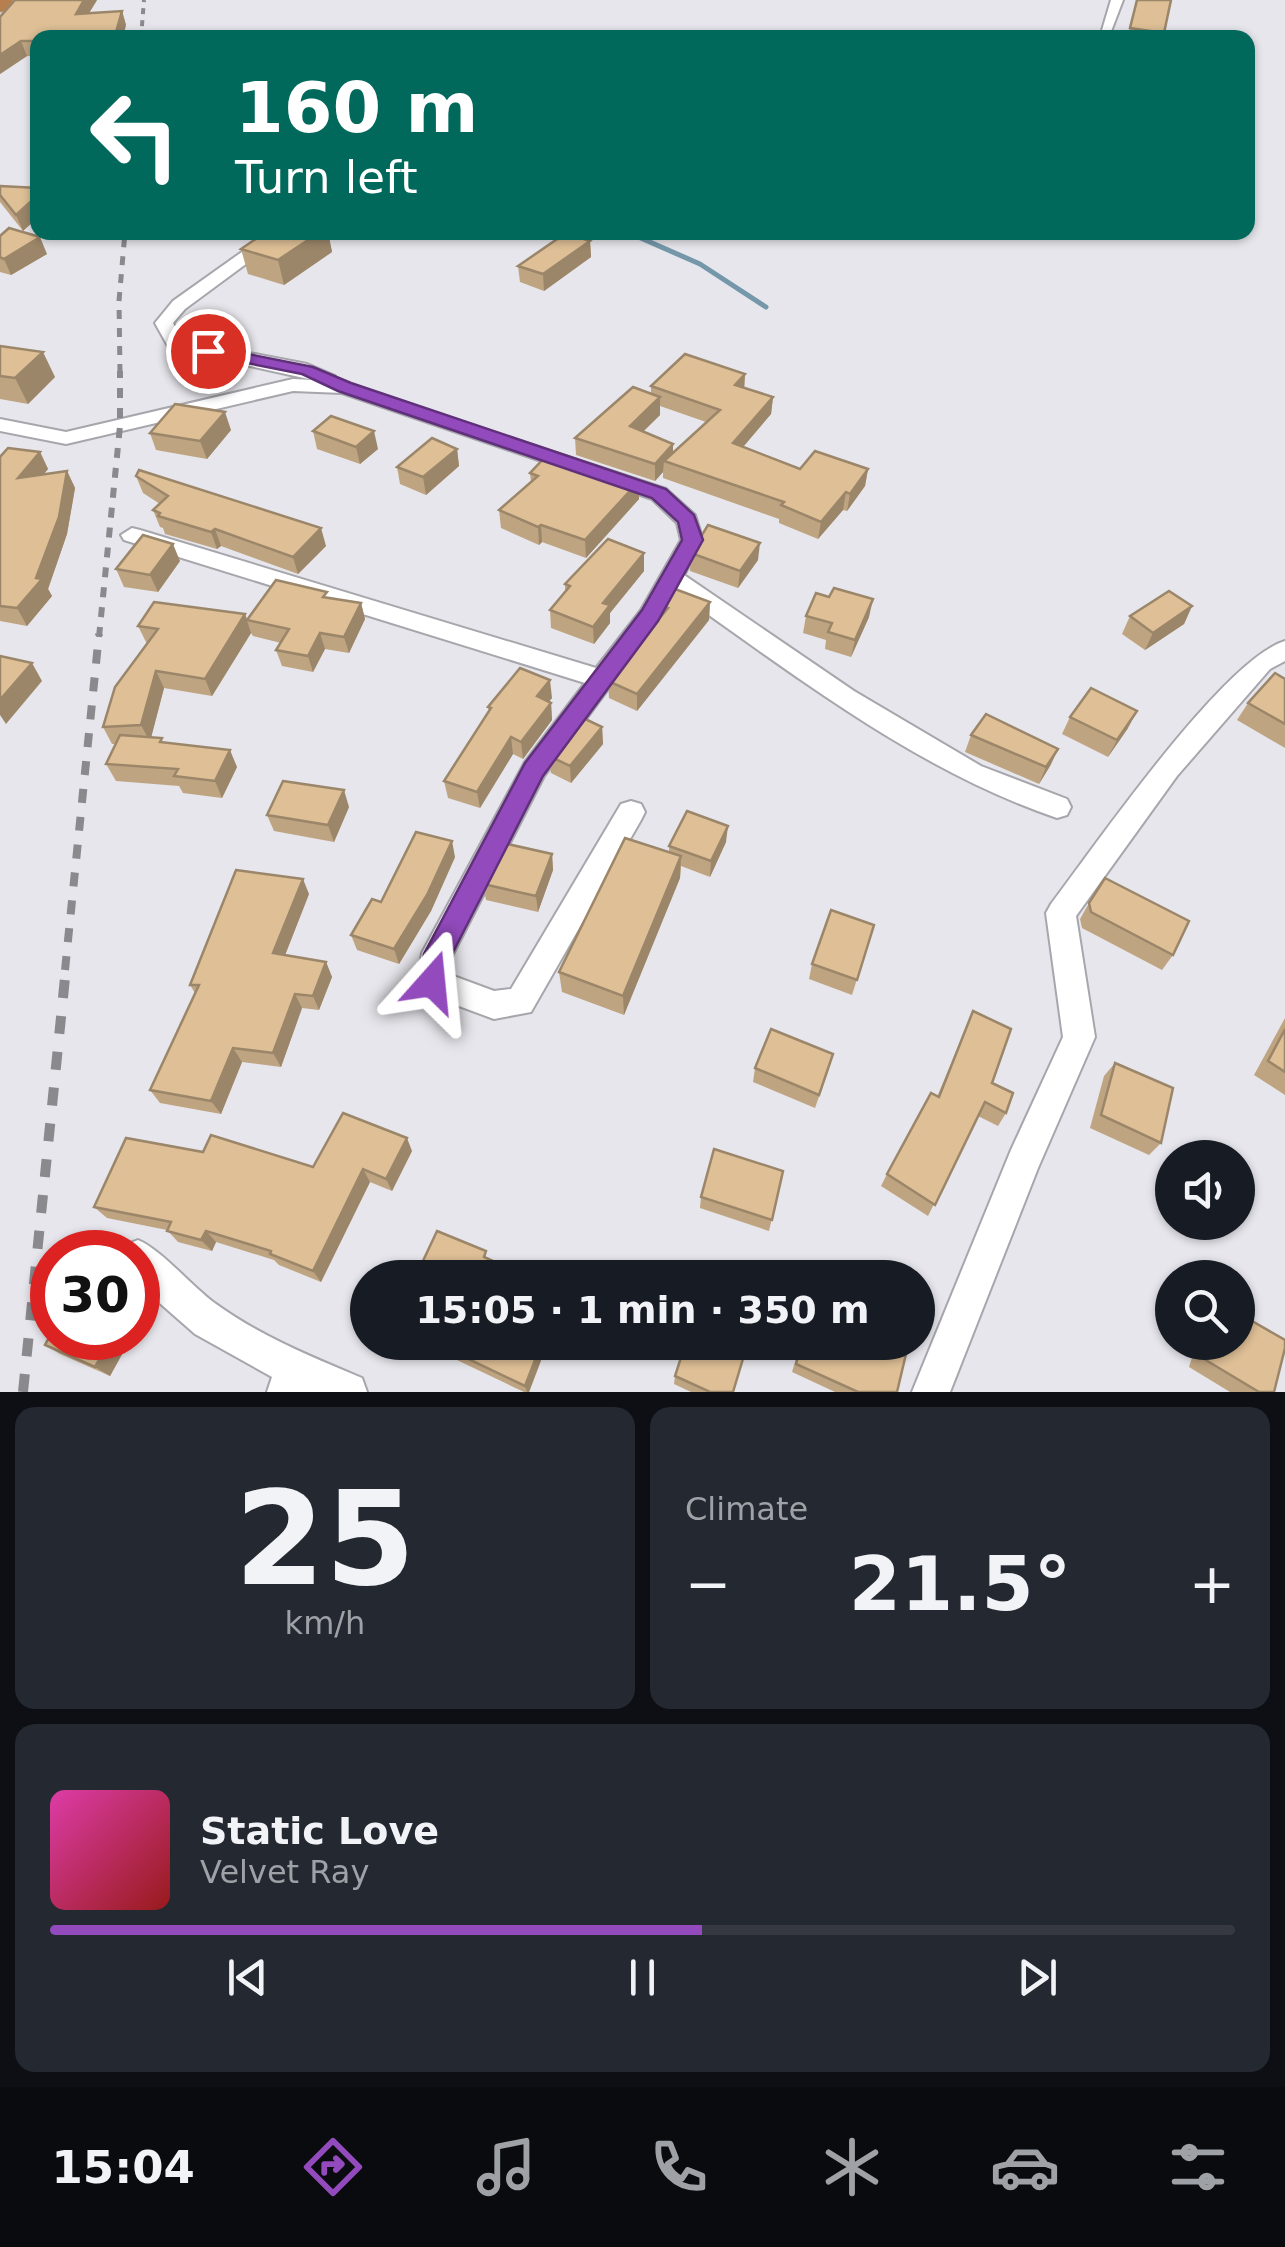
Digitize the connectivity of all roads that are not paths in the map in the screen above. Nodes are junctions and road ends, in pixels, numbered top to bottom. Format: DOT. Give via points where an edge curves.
graph roads {
  1 [pos="4,0"];
  2 [pos="1117,0"];
  3 [pos="0,7"];
  4 [pos="1106,30"];
  5 [pos="270,240"];
  6 [pos="344,387"];
  7 [pos="0,424"];
  8 [pos="132,535"];
  9 [pos="670,576"];
  10 [pos="1285,650"];
  11 [pos="602,679"];
  12 [pos="1057,806"];
  13 [pos="631,812"];
  14 [pos="160,1286"];
  15 [pos="290,1380"];
  16 [pos="348,1392"];
  17 [pos="931,1392"];
  1 -- 3 [label="highway"];
  2 -- 4 [label="street"];
  5 -- 6 [label="street" via="179,305 164,323 174,344 307,370"];
  6 -- 7 [label="street" via="292,386 66,438"];
  6 -- 9 [label="street" via="659,494 687,520 692,540"];
  8 -- 11 [label="street"];
  9 -- 11 [label="street" via="650,616"];
  9 -- 12 [label="street" via="845,698 972,772"];
  10 -- 17 [label="street" via="1261,664 1168,769 1060,914 1079,1036"];
  11 -- 13 [label="street" via="534,770 434,963 432,982 494,1005 520,1002"];
  14 -- 15 [label="street"];
  15 -- 16 [label="street"];
}
